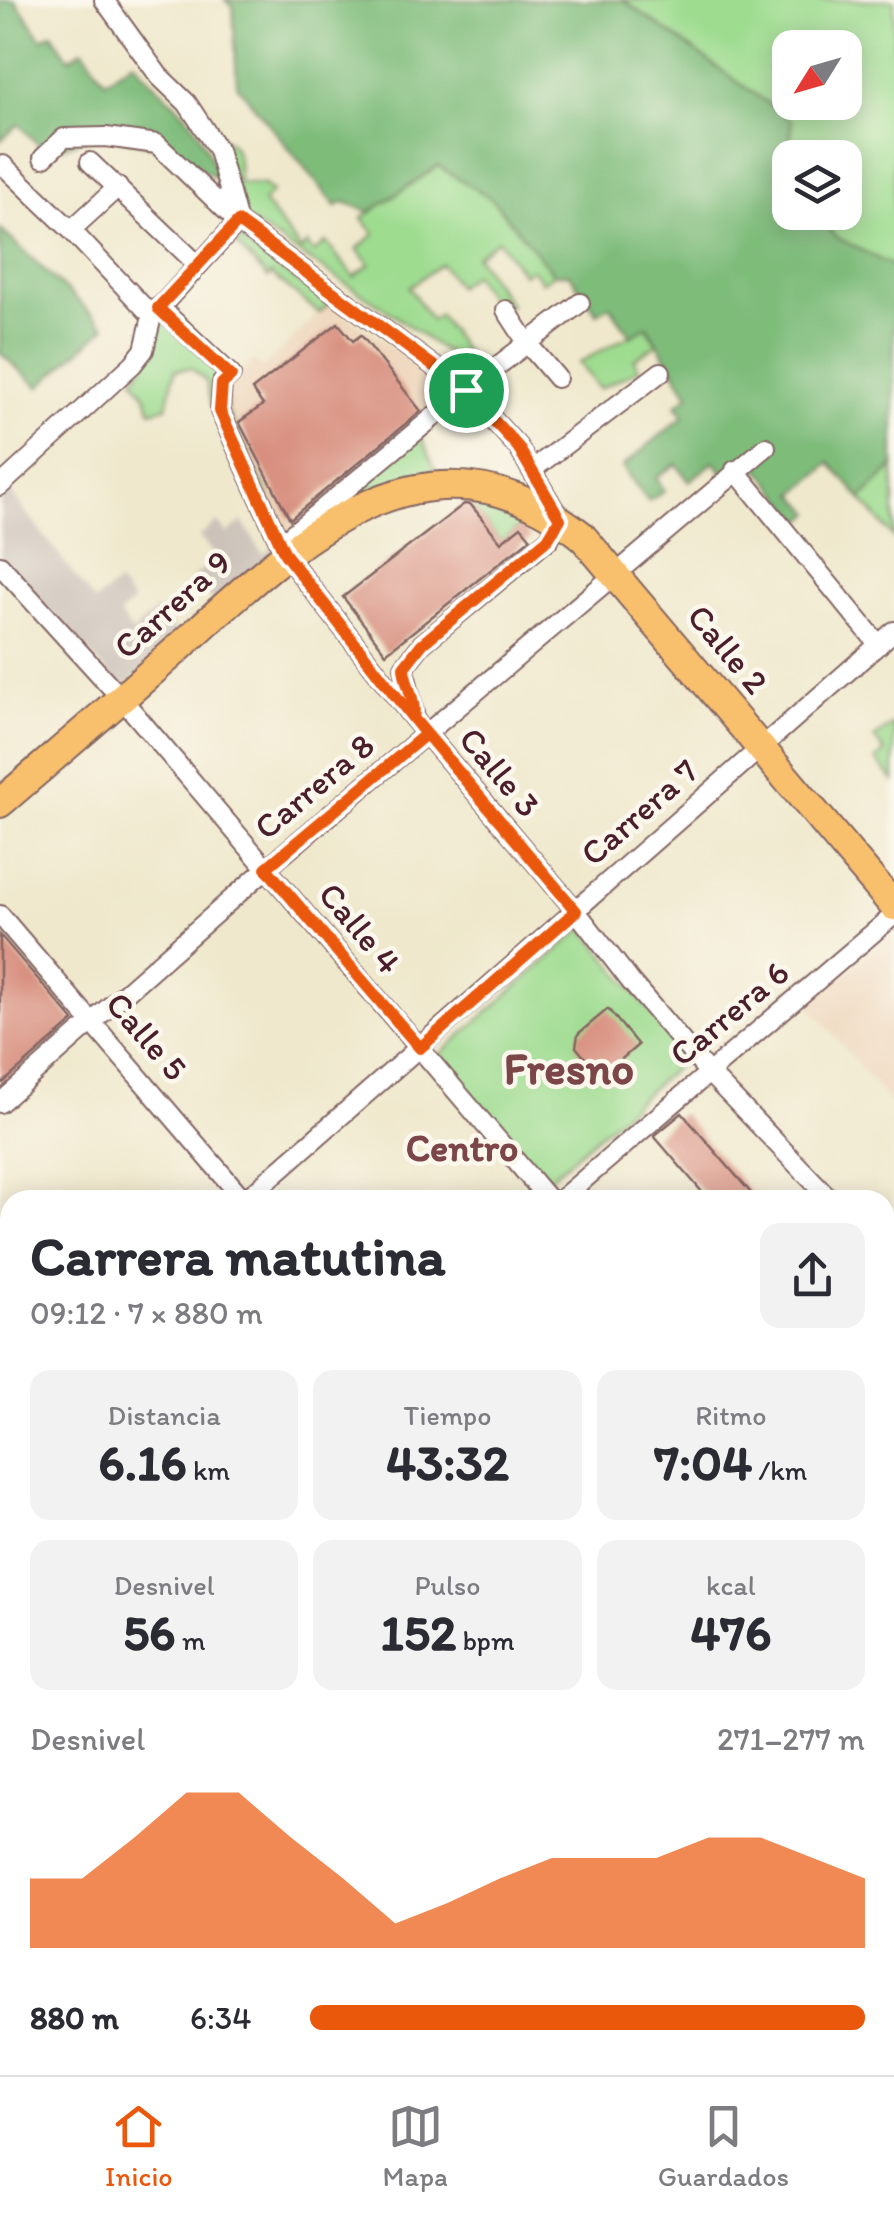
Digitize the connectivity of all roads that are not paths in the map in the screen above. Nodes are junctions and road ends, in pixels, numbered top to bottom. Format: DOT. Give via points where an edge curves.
graph roads {
  1 [pos="104,0"];
  2 [pos="106,136"];
  3 [pos="64,138"];
  4 [pos="43,158"];
  5 [pos="90,162"];
  6 [pos="3,166"];
  7 [pos="118,187"];
  8 [pos="238,222"];
  9 [pos="72,230"];
  10 [pos="198,266"];
  11 [pos="580,304"];
  12 [pos="506,310"];
  13 [pos="155,312"];
  14 [pos="528,344"];
  15 [pos="660,372"];
  16 [pos="557,378"];
  17 [pos="466,390"];
  18 [pos="766,447"];
  19 [pos="533,469"];
  20 [pos="735,470"];
  21 [pos="0,486"];
  22 [pos="471,487"];
  23 [pos="560,519"];
  24 [pos="283,549"];
  25 [pos="0,566"];
  26 [pos="614,573"];
  27 [pos="894,631"];
  28 [pos="879,645"];
  29 [pos="122,698"];
  30 [pos="413,718"];
  31 [pos="426,734"];
  32 [pos="762,748"];
  33 [pos="0,803"];
  34 [pos="266,868"];
  35 [pos="894,906"];
  36 [pos="576,911"];
  37 [pos="0,915"];
  38 [pos="894,915"];
  39 [pos="92,1022"];
  40 [pos="420,1048"];
  41 [pos="708,1073"];
  42 [pos="0,1103"];
  43 [pos="236,1190"];
  44 [pos="257,1190"];
  45 [pos="541,1190"];
  46 [pos="572,1190"];
  47 [pos="821,1190"];
  1 -- 8 [label="street" via="210,136"];
  2 -- 3 [label="street"];
  2 -- 5 [label="street"];
  2 -- 8 [label="street" via="157,144"];
  3 -- 4 [label="street"];
  3 -- 5 [label="street"];
  5 -- 7 [label="street"];
  6 -- 9 [label="street, Calle 3"];
  7 -- 9 [label="street"];
  7 -- 10 [label="street"];
  8 -- 10 [label="street"];
  8 -- 17 [label="street"];
  9 -- 13 [label="street, Calle 3"];
  10 -- 13 [label="street"];
  11 -- 14 [label="street"];
  12 -- 14 [label="street"];
  13 -- 21 [label="street" via="134,364"];
  13 -- 24 [label="street, Calle 3" via="231,376 222,384 220,411"];
  14 -- 16 [label="street"];
  14 -- 17 [label="street"];
  15 -- 19 [label="street"];
  17 -- 19 [label="street"];
  17 -- 24 [label="street"];
  18 -- 20 [label="street, Carrera 8"];
  19 -- 23 [label="street"];
  20 -- 26 [label="street, Carrera 8"];
  20 -- 28 [label="street"];
  22 -- 23 [label="highway, Calle 2" via="514,497"];
  22 -- 24 [label="highway, Carrera 9" via="414,489 376,499"];
  23 -- 26 [label="highway, Calle 2"];
  23 -- 30 [label="street" via="548,539 422,644 404,667"];
  24 -- 29 [label="highway, Carrera 9"];
  24 -- 30 [label="street, Calle 3"];
  25 -- 29 [label="street, Calle 4"];
  26 -- 31 [label="street, Carrera 8"];
  26 -- 32 [label="highway, Calle 2"];
  27 -- 28 [label="street, Carrera 7"];
  28 -- 32 [label="street, Carrera 7"];
  29 -- 33 [label="highway, Carrera 9"];
  29 -- 34 [label="street, Calle 4"];
  30 -- 31 [label="street, Calle 3"];
  31 -- 34 [label="street, Carrera 8"];
  31 -- 36 [label="street, Calle 3"];
  32 -- 35 [label="highway, Calle 2"];
  32 -- 36 [label="street, Carrera 7"];
  34 -- 39 [label="street, Carrera 8"];
  34 -- 40 [label="street, Calle 4"];
  36 -- 40 [label="street, Carrera 7"];
  36 -- 41 [label="street, Calle 3"];
  37 -- 39 [label="street, Calle 5"];
  38 -- 41 [label="street, Carrera 6"];
  39 -- 42 [label="street, Carrera 8"];
  39 -- 43 [label="street, Calle 5"];
  40 -- 44 [label="street, Carrera 7"];
  40 -- 45 [label="street, Calle 4"];
  41 -- 46 [label="street, Carrera 6"];
  41 -- 47 [label="street, Calle 3"];
}
